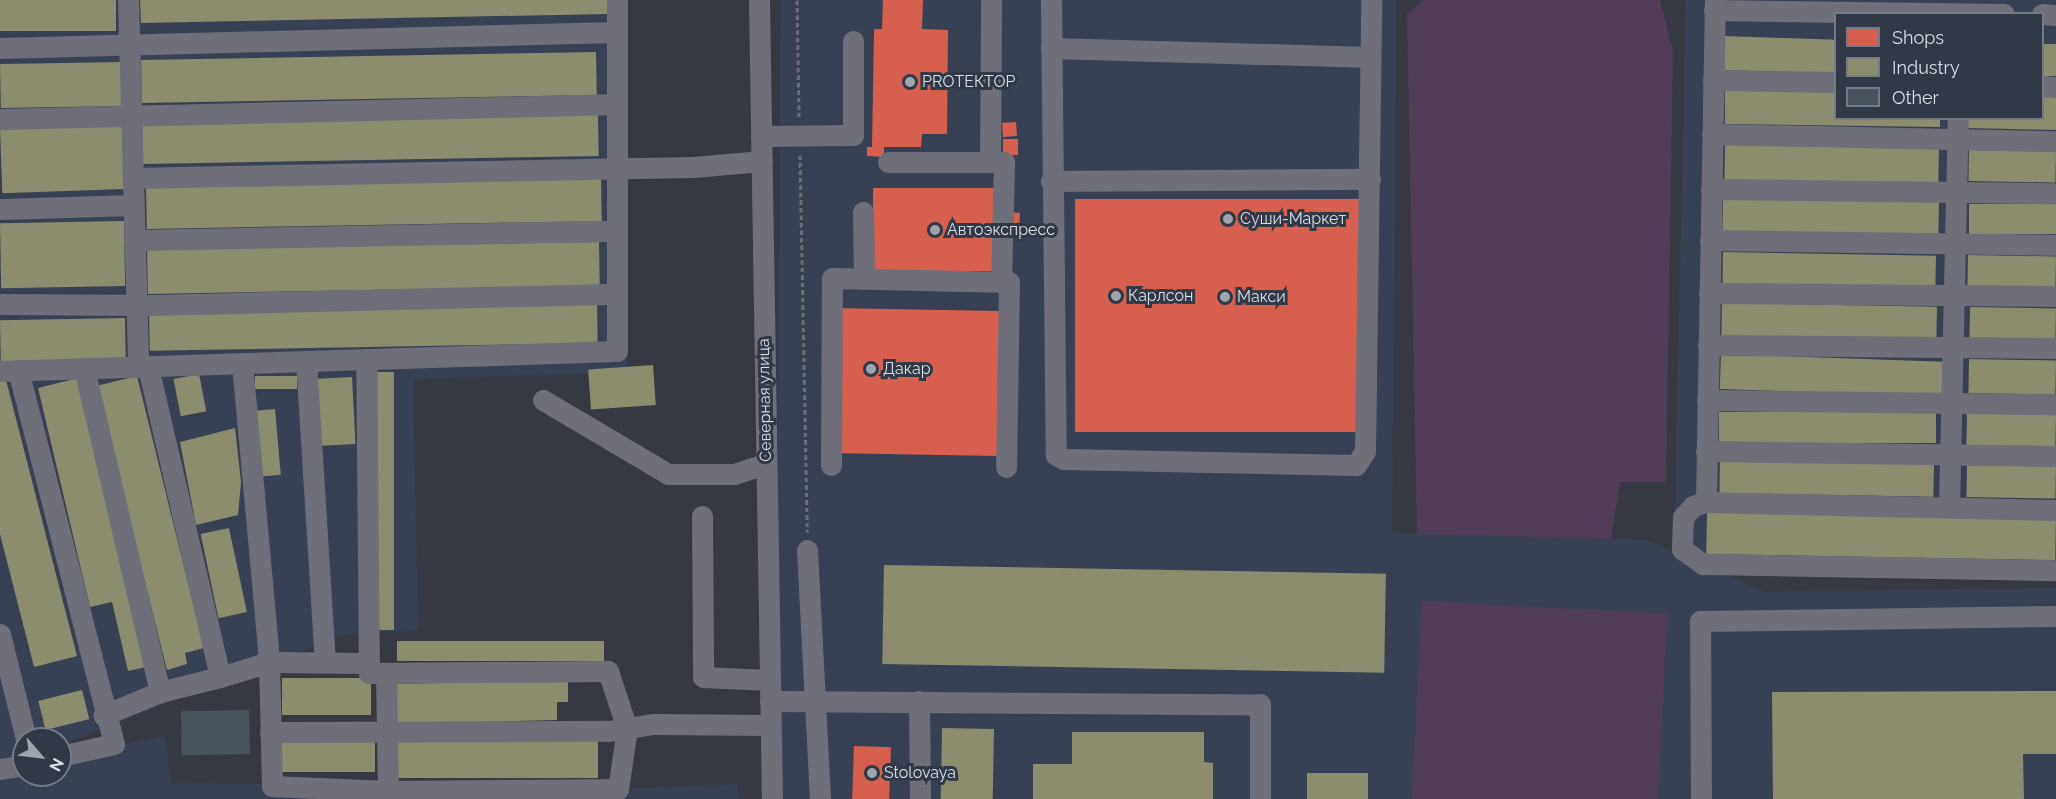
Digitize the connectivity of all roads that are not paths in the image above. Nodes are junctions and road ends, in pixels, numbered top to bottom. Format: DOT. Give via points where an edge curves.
graph roads {
  1 [pos="128,0"];
  2 [pos="617,0"];
  3 [pos="759,0"];
  4 [pos="991,0"];
  5 [pos="1051,0"];
  6 [pos="1371,0"];
  7 [pos="1714,5"];
  8 [pos="1929,12"];
  9 [pos="617,32"];
  10 [pos="853,41"];
  11 [pos="129,44"];
  12 [pos="0,48"];
  13 [pos="1051,48"];
  14 [pos="1370,57"];
  15 [pos="1713,80"];
  16 [pos="1834,82"];
  17 [pos="617,104"];
  18 [pos="131,115"];
  19 [pos="0,119"];
  20 [pos="1957,129"];
  21 [pos="1712,134"];
  22 [pos="761,136"];
  23 [pos="2056,141"];
  24 [pos="762,161"];
  25 [pos="888,162"];
  26 [pos="990,162"];
  27 [pos="617,167"];
  28 [pos="133,178"];
  29 [pos="1370,179"];
  30 [pos="1051,181"];
  31 [pos="1711,189"];
  32 [pos="1956,191"];
  33 [pos="2056,193"];
  34 [pos="134,205"];
  35 [pos="0,209"];
  36 [pos="863,212"];
  37 [pos="617,231"];
  38 [pos="134,240"];
  39 [pos="1710,240"];
  40 [pos="1955,244"];
  41 [pos="2056,245"];
  42 [pos="864,279"];
  43 [pos="1001,281"];
  44 [pos="1709,293"];
  45 [pos="617,294"];
  46 [pos="1954,296"];
  47 [pos="2056,296"];
  48 [pos="0,304"];
  49 [pos="136,304"];
  50 [pos="1708,345"];
  51 [pos="2056,348"];
  52 [pos="1953,349"];
  53 [pos="366,359"];
  54 [pos="306,362"];
  55 [pos="242,363"];
  56 [pos="143,367"];
  57 [pos="84,368"];
  58 [pos="9,370"];
  59 [pos="543,400"];
  60 [pos="1707,400"];
  61 [pos="1952,404"];
  62 [pos="2056,404"];
  63 [pos="1706,451"];
  64 [pos="1950,455"];
  65 [pos="2056,456"];
  66 [pos="765,464"];
  67 [pos="831,465"];
  68 [pos="1006,467"];
  69 [pos="1706,502"];
  70 [pos="1949,507"];
  71 [pos="2056,510"];
  72 [pos="702,516"];
  73 [pos="807,550"];
  74 [pos="2056,570"];
  75 [pos="2056,616"];
  76 [pos="0,634"];
  77 [pos="325,661"];
  78 [pos="269,662"];
  79 [pos="377,668"];
  80 [pos="220,677"];
  81 [pos="770,690"];
  82 [pos="160,692"];
  83 [pos="817,700"];
  84 [pos="919,700"];
  85 [pos="104,715"];
  86 [pos="770,725"];
  87 [pos="23,727"];
  88 [pos="627,729"];
  89 [pos="270,732"];
  90 [pos="387,733"];
  91 [pos="72,753"];
  92 [pos="388,791"];
  93 [pos="772,799"];
  94 [pos="820,799"];
  95 [pos="920,799"];
  96 [pos="1260,799"];
  97 [pos="1701,799"];
  1 -- 11 [label="street"];
  2 -- 9 [label="street"];
  3 -- 22 [label="street, Северная улица"];
  4 -- 26 [label="street"];
  5 -- 13 [label="street"];
  6 -- 14 [label="street"];
  7 -- 8 [label="street"];
  7 -- 15 [label="street"];
  9 -- 11 [label="street"];
  9 -- 17 [label="street"];
  10 -- 22 [label="street" via="853,135"];
  11 -- 12 [label="street"];
  11 -- 18 [label="street"];
  13 -- 14 [label="street"];
  13 -- 30 [label="street"];
  14 -- 29 [label="street"];
  15 -- 16 [label="street"];
  15 -- 21 [label="street"];
  17 -- 18 [label="street"];
  17 -- 27 [label="street"];
  18 -- 19 [label="street"];
  18 -- 28 [label="street"];
  20 -- 21 [label="street"];
  20 -- 23 [label="street"];
  20 -- 32 [label="street"];
  21 -- 31 [label="street"];
  22 -- 24 [label="street, Северная улица"];
  24 -- 27 [label="street" via="693,167"];
  24 -- 66 [label="street, Северная улица"];
  25 -- 26 [label="street"];
  26 -- 43 [label="street" via="1004,162"];
  27 -- 28 [label="street"];
  27 -- 37 [label="street"];
  28 -- 34 [label="street"];
  29 -- 30 [label="street"];
  29 -- 30 [label="street" via="1365,452 1356,465 1064,459 1056,455"];
  31 -- 32 [label="street"];
  31 -- 39 [label="street"];
  32 -- 33 [label="street"];
  32 -- 40 [label="street"];
  34 -- 35 [label="street"];
  34 -- 38 [label="street"];
  36 -- 42 [label="street"];
  37 -- 38 [label="street"];
  37 -- 45 [label="street"];
  38 -- 49 [label="street"];
  39 -- 40 [label="street"];
  39 -- 44 [label="street"];
  40 -- 41 [label="street"];
  40 -- 46 [label="street"];
  42 -- 43 [label="street"];
  42 -- 67 [label="street" via="832,278"];
  43 -- 68 [label="street" via="1010,282"];
  44 -- 46 [label="street"];
  44 -- 50 [label="street"];
  45 -- 49 [label="street"];
  45 -- 53 [label="street" via="617,351"];
  46 -- 47 [label="street"];
  46 -- 52 [label="street"];
  48 -- 49 [label="street"];
  49 -- 56 [label="street"];
  50 -- 52 [label="street"];
  50 -- 60 [label="street"];
  51 -- 52 [label="street"];
  52 -- 61 [label="street"];
  53 -- 54 [label="street"];
  53 -- 79 [label="street"];
  54 -- 55 [label="street"];
  54 -- 77 [label="street"];
  55 -- 56 [label="street"];
  55 -- 78 [label="street"];
  56 -- 57 [label="street"];
  56 -- 80 [label="street"];
  57 -- 58 [label="street"];
  57 -- 82 [label="street"];
  58 -- 85 [label="street"];
  59 -- 66 [label="street" via="668,474 734,474"];
  60 -- 61 [label="street"];
  60 -- 63 [label="street"];
  61 -- 62 [label="street"];
  61 -- 64 [label="street"];
  63 -- 64 [label="street"];
  63 -- 69 [label="street"];
  64 -- 65 [label="street"];
  64 -- 70 [label="street"];
  66 -- 81 [label="street, Северная улица"];
  69 -- 70 [label="street"];
  69 -- 74 [label="street" via="1693,506 1683,517 1682,549 1703,564"];
  70 -- 71 [label="street"];
  72 -- 81 [label="street" via="703,677"];
  73 -- 83 [label="street"];
  75 -- 97 [label="street" via="1700,621"];
  76 -- 87 [label="street"];
  77 -- 78 [label="street"];
  77 -- 79 [label="street"];
  78 -- 80 [label="street"];
  78 -- 89 [label="street"];
  79 -- 88 [label="street" via="608,671"];
  79 -- 90 [label="street"];
  80 -- 82 [label="street"];
  81 -- 83 [label="street"];
  81 -- 86 [label="street, Северная улица"];
  82 -- 85 [label="street"];
  83 -- 84 [label="street"];
  83 -- 94 [label="street"];
  84 -- 95 [label="street"];
  84 -- 96 [label="street" via="1260,704"];
  85 -- 91 [label="street" via="114,744"];
  86 -- 88 [label="street" via="653,724"];
  86 -- 93 [label="street, Северная улица"];
  88 -- 90 [label="street"];
  88 -- 92 [label="street" via="618,789"];
  89 -- 90 [label="street"];
  89 -- 92 [label="street" via="272,786"];
  90 -- 92 [label="street"];
}
